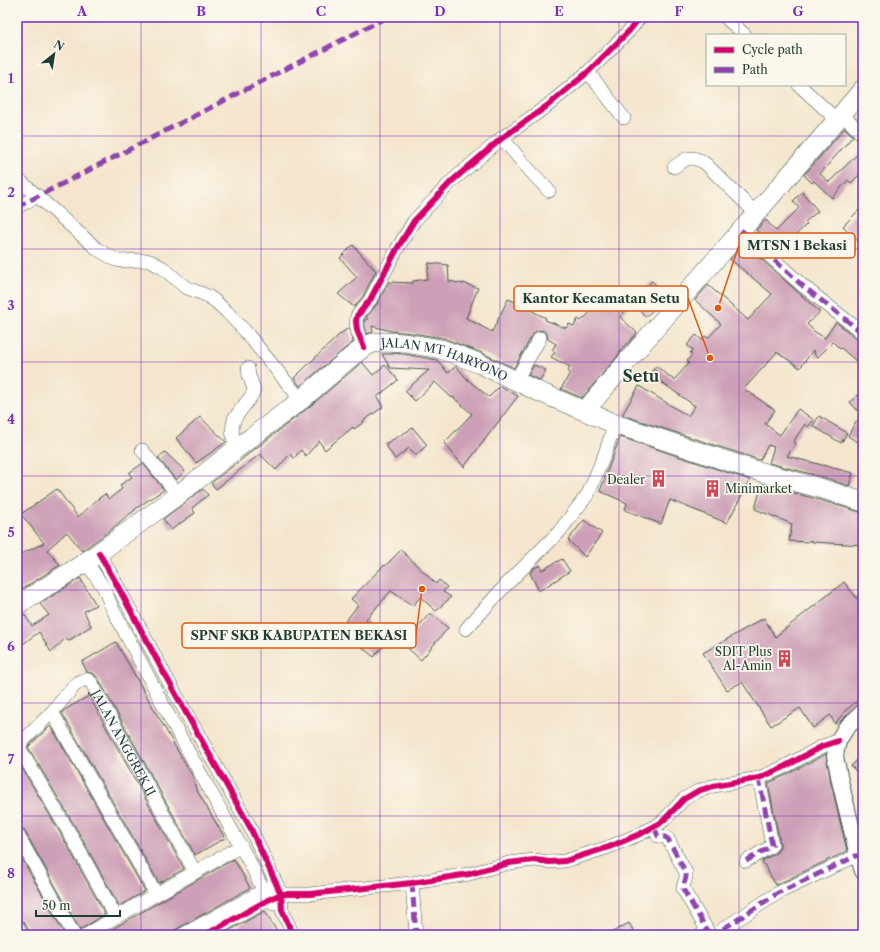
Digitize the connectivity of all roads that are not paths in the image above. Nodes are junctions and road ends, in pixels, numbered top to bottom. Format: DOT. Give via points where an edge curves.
graph roads {
  1 [pos="640,17"];
  2 [pos="725,17"];
  3 [pos="744,34"];
  4 [pos="588,72"];
  5 [pos="800,86"];
  6 [pos="863,89"];
  7 [pos="840,117"];
  8 [pos="624,118"];
  9 [pos="863,135"];
  10 [pos="502,138"];
  11 [pos="674,166"];
  12 [pos="17,178"];
  13 [pos="548,191"];
  14 [pos="38,196"];
  15 [pos="17,207"];
  16 [pos="756,213"];
  17 [pos="741,230"];
  18 [pos="863,334"];
  19 [pos="540,338"];
  20 [pos="364,347"];
  21 [pos="248,368"];
  22 [pos="516,380"];
  23 [pos="301,400"];
  24 [pos="585,411"];
  25 [pos="615,424"];
  26 [pos="236,449"];
  27 [pos="142,450"];
  28 [pos="178,495"];
  29 [pos="863,502"];
  30 [pos="92,558"];
  31 [pos="17,605"];
  32 [pos="466,629"];
  33 [pos="52,712"];
  34 [pos="863,712"];
  35 [pos="838,741"];
  36 [pos="18,746"];
  37 [pos="759,778"];
  38 [pos="654,827"];
  39 [pos="17,834"];
  40 [pos="241,846"];
  41 [pos="858,855"];
  42 [pos="746,861"];
  43 [pos="195,872"];
  44 [pos="863,872"];
  45 [pos="412,883"];
  46 [pos="278,889"];
  47 [pos="156,894"];
  48 [pos="265,895"];
  49 [pos="282,910"];
  50 [pos="116,917"];
  51 [pos="17,926"];
  52 [pos="723,929"];
  53 [pos="22,935"];
  54 [pos="74,935"];
  55 [pos="86,935"];
  56 [pos="182,935"];
  57 [pos="205,935"];
  58 [pos="293,935"];
  59 [pos="416,935"];
  60 [pos="701,935"];
  1 -- 4 [label="street"];
  2 -- 3 [label="street"];
  4 -- 8 [label="street"];
  4 -- 10 [label="street" via="547,106"];
  5 -- 7 [label="street"];
  6 -- 7 [label="main road"];
  7 -- 9 [label="street"];
  7 -- 16 [label="main road"];
  10 -- 13 [label="street"];
  10 -- 20 [label="street" via="452,181 414,221 370,300 357,316 357,330"];
  11 -- 16 [label="street" via="686,158 702,161"];
  12 -- 14 [label="street"];
  14 -- 15 [label="street"];
  14 -- 23 [label="street" via="108,256 120,261 150,261 185,286 215,301 245,331"];
  16 -- 17 [label="main road"];
  17 -- 18 [label="street"];
  17 -- 24 [label="main road"];
  19 -- 22 [label="street"];
  20 -- 22 [label="main road, JALAN MT HARYONO" via="384,342 441,350"];
  20 -- 23 [label="main road, JALAN MT HARYONO"];
  21 -- 26 [label="street" via="254,389 234,419 232,431"];
  22 -- 24 [label="main road, JALAN MT HARYONO"];
  23 -- 26 [label="main road, JALAN MT HARYONO"];
  24 -- 25 [label="main road, JALAN MT HARYONO"];
  25 -- 29 [label="main road, JALAN MT HARYONO" via="754,470"];
  25 -- 32 [label="street" via="588,494 559,532"];
  26 -- 28 [label="main road, JALAN MT HARYONO"];
  27 -- 28 [label="street"];
  28 -- 30 [label="main road, JALAN MT HARYONO"];
  30 -- 31 [label="main road, JALAN MT HARYONO"];
  30 -- 40 [label="street" via="112,608"];
  30 -- 46 [label="street" via="116,583 164,675 250,827"];
  33 -- 36 [label="street, JALAN ANGGREK II"];
  33 -- 43 [label="street, JALAN ANGGREK II" via="76,684 87,679 91,682"];
  33 -- 47 [label="street"];
  34 -- 35 [label="street" via="846,728"];
  35 -- 37 [label="street"];
  35 -- 41 [label="street" via="835,756"];
  36 -- 50 [label="street"];
  37 -- 38 [label="street" via="698,790 684,798"];
  37 -- 42 [label="street" via="772,845"];
  38 -- 45 [label="street" via="609,847 565,861 525,860 468,874"];
  38 -- 60 [label="street" via="658,836 668,839 686,873 683,889 707,930"];
  39 -- 54 [label="street"];
  40 -- 43 [label="street"];
  40 -- 48 [label="street"];
  41 -- 44 [label="street"];
  41 -- 52 [label="street" via="778,893"];
  43 -- 47 [label="street"];
  45 -- 46 [label="street" via="310,894"];
  45 -- 59 [label="street"];
  46 -- 48 [label="street"];
  46 -- 49 [label="street"];
  47 -- 50 [label="street"];
  48 -- 49 [label="street"];
  48 -- 56 [label="street"];
  48 -- 57 [label="street"];
  49 -- 58 [label="street"];
  50 -- 55 [label="street"];
  51 -- 53 [label="street"];
}
